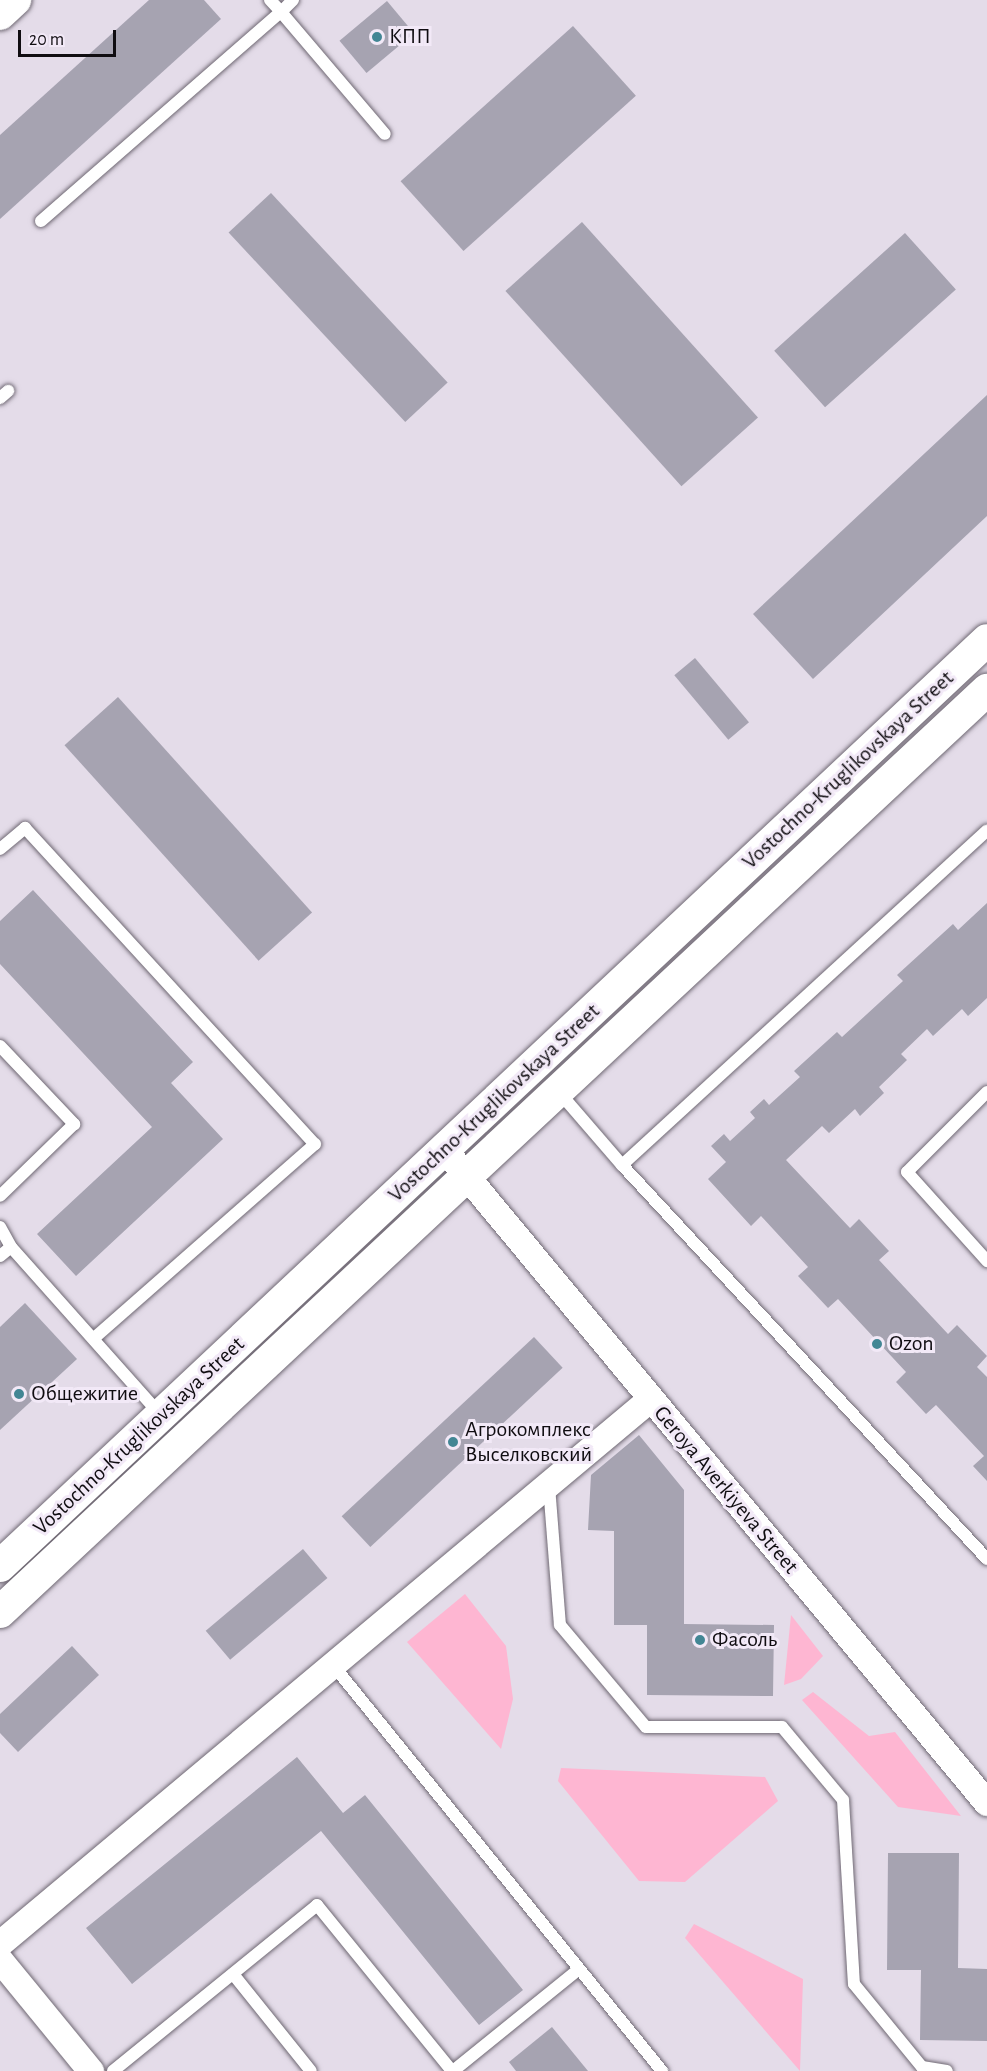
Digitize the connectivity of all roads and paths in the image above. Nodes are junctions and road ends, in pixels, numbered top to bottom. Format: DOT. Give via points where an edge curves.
graph roads {
  1 [pos="15,0"];
  2 [pos="270,0"];
  3 [pos="293,0"];
  4 [pos="280,12"];
  5 [pos="0,14"];
  6 [pos="385,134"];
  7 [pos="41,221"];
  8 [pos="987,640"];
  9 [pos="987,690"];
  10 [pos="987,831"];
  11 [pos="0,849"];
  12 [pos="0,1046"];
  13 [pos="559,1092"];
  14 [pos="987,1092"];
  15 [pos="444,1149"];
  16 [pos="622,1165"];
  17 [pos="469,1175"];
  18 [pos="0,1196"];
  19 [pos="0,1227"];
  20 [pos="11,1247"];
  21 [pos="0,1256"];
  22 [pos="987,1261"];
  23 [pos="94,1338"];
  24 [pos="651,1400"];
  25 [pos="161,1415"];
  26 [pos="549,1485"];
  27 [pos="987,1559"];
  28 [pos="0,1566"];
  29 [pos="0,1612"];
  30 [pos="333,1665"];
  31 [pos="987,1803"];
  32 [pos="0,1944"];
  33 [pos="0,1960"];
  34 [pos="579,1969"];
  35 [pos="233,1974"];
  36 [pos="91,2071"];
  37 [pos="113,2071"];
  38 [pos="311,2071"];
  39 [pos="453,2071"];
  40 [pos="662,2071"];
  41 [pos="947,2071"];
  1 -- 5 [label="street"];
  2 -- 4 [label="lane"];
  3 -- 4 [label="lane"];
  4 -- 6 [label="lane"];
  4 -- 7 [label="lane"];
  8 -- 15 [label="street, Vostochno-Kruglikovskaya Street"];
  9 -- 13 [label="street, Vostochno-Kruglikovskaya Street"];
  10 -- 16 [label="lane"];
  11 -- 23 [label="lane" via="25,828 315,1144"];
  12 -- 18 [label="lane" via="74,1124"];
  13 -- 16 [label="lane"];
  13 -- 17 [label="street, Vostochno-Kruglikovskaya Street"];
  14 -- 22 [label="lane" via="907,1172"];
  15 -- 17 [label="street, Geroya Averkiyeva Street"];
  15 -- 25 [label="street, Vostochno-Kruglikovskaya Street"];
  16 -- 27 [label="lane"];
  17 -- 24 [label="street, Geroya Averkiyeva Street"];
  17 -- 29 [label="street, Vostochno-Kruglikovskaya Street"];
  19 -- 20 [label="lane"];
  20 -- 21 [label="lane"];
  20 -- 23 [label="lane"];
  23 -- 25 [label="lane"];
  24 -- 26 [label="street"];
  24 -- 31 [label="street, Geroya Averkiyeva Street"];
  25 -- 28 [label="street, Vostochno-Kruglikovskaya Street"];
  26 -- 30 [label="street"];
  26 -- 41 [label="lane" via="560,1624 646,1727 782,1727 843,1800 854,1984 922,2067"];
  30 -- 32 [label="street"];
  30 -- 34 [label="lane"];
  33 -- 36 [label="street"];
  34 -- 39 [label="lane"];
  34 -- 40 [label="lane"];
  35 -- 37 [label="lane"];
  35 -- 38 [label="lane"];
  35 -- 39 [label="lane" via="317,1905"];
}
